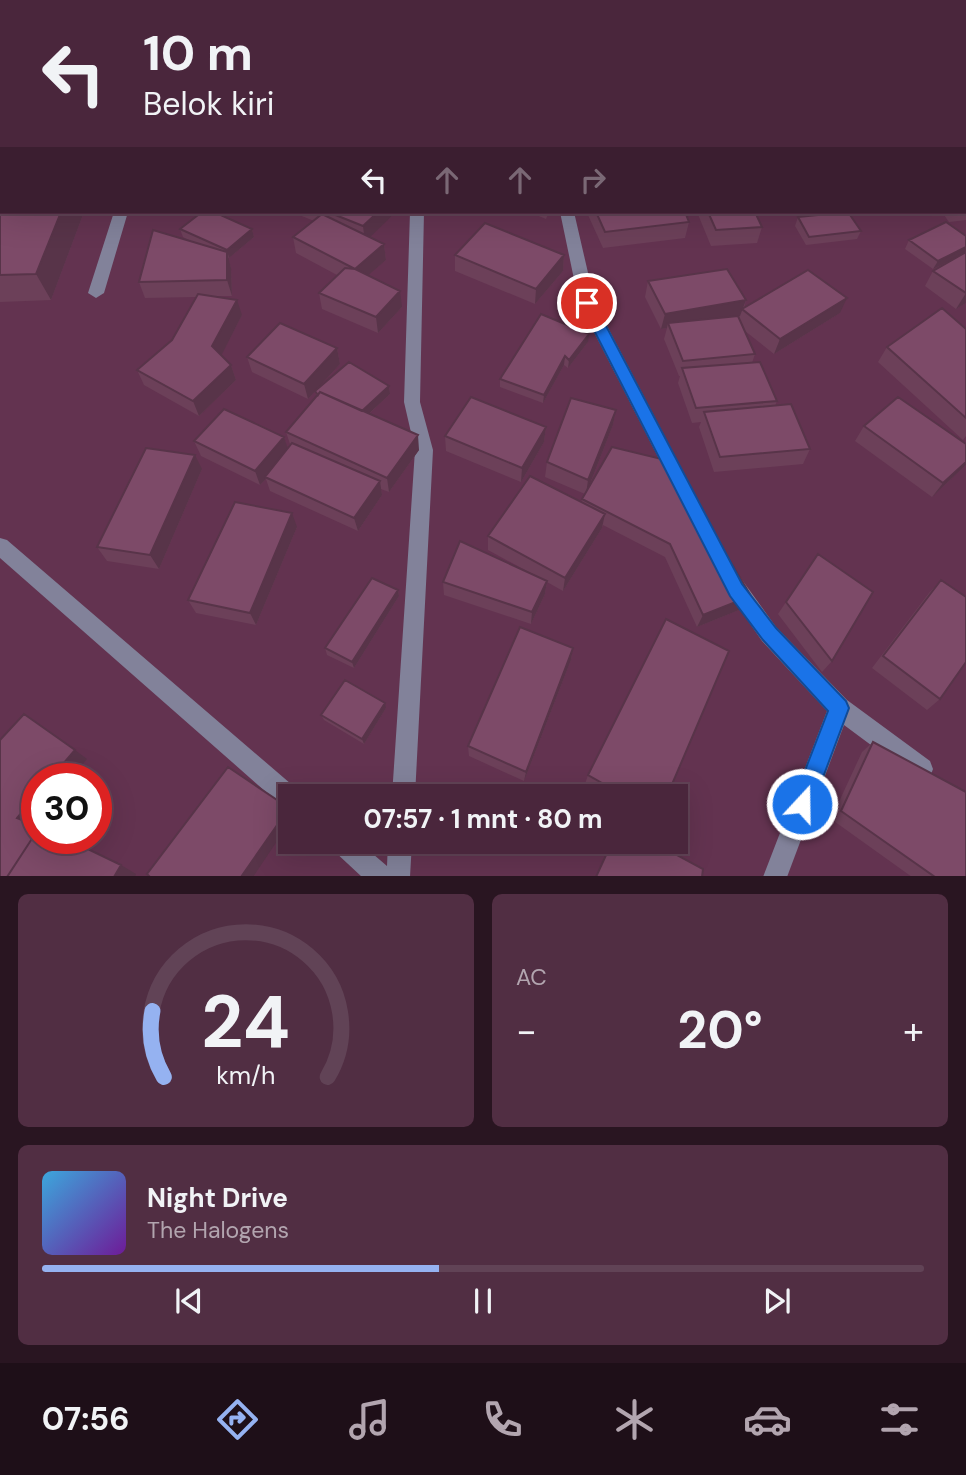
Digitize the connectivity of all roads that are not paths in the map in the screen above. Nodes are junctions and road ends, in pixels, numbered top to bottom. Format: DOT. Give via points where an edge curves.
graph roads {
  1 [pos="120,214"];
  2 [pos="417,214"];
  3 [pos="568,214"];
  4 [pos="96,293"];
  5 [pos="685,492"];
  6 [pos="0,546"];
  7 [pos="723,565"];
  8 [pos="839,708"];
  9 [pos="922,769"];
  10 [pos="404,784"];
  11 [pos="278,788"];
  12 [pos="355,854"];
  13 [pos="399,854"];
  14 [pos="380,876"];
  15 [pos="398,876"];
  16 [pos="775,876"];
  1 -- 4 [label="street"];
  2 -- 10 [label="street" via="412,402 424,450"];
  3 -- 5 [label="street" via="587,303"];
  6 -- 11 [label="street"];
  7 -- 8 [label="street" via="769,634"];
  8 -- 9 [label="street"];
  8 -- 16 [label="street"];
  12 -- 14 [label="street"];
  13 -- 15 [label="street"];
}
